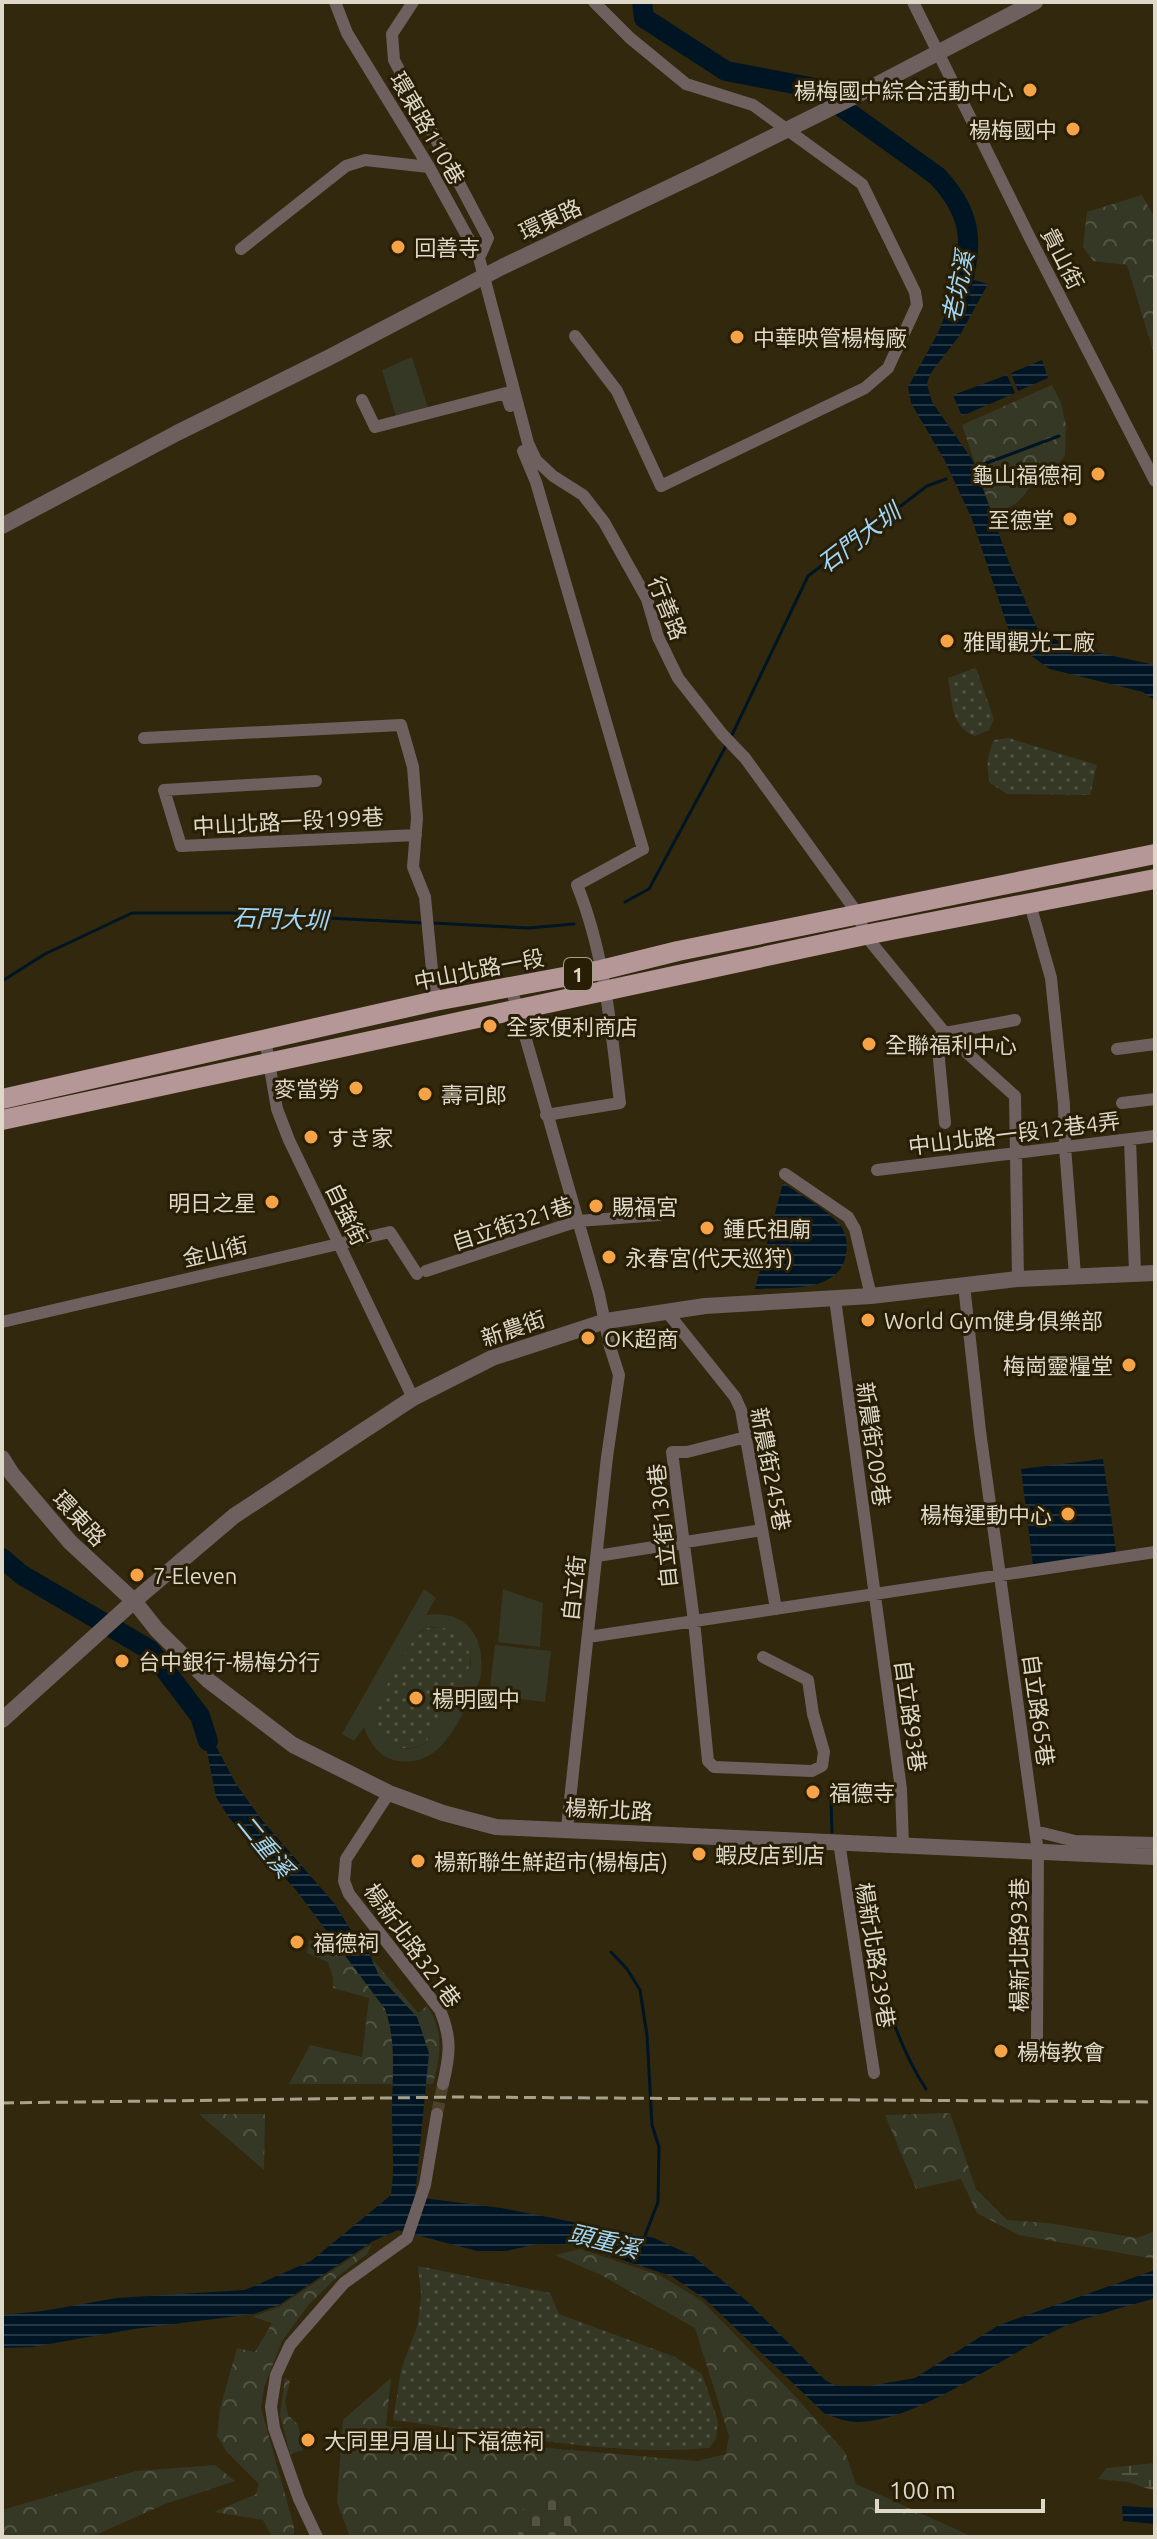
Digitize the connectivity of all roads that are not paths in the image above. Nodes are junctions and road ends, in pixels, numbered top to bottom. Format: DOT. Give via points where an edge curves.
graph roads {
  1 [pos="335,2"];
  2 [pos="413,2"];
  3 [pos="594,2"];
  4 [pos="913,2"];
  5 [pos="1035,2"];
  6 [pos="938,53"];
  7 [pos="429,167"];
  8 [pos="241,249"];
  9 [pos="479,258"];
  10 [pos="483,277"];
  11 [pos="575,336"];
  12 [pos="362,400"];
  13 [pos="1155,481"];
  14 [pos="2,526"];
  15 [pos="144,738"];
  16 [pos="316,781"];
  17 [pos="416,835"];
  18 [pos="1155,854"];
  19 [pos="1155,879"];
  20 [pos="1030,904"];
  21 [pos="858,914"];
  22 [pos="865,935"];
  23 [pos="601,970"];
  24 [pos="511,987"];
  25 [pos="607,992"];
  26 [pos="435,1001"];
  27 [pos="517,1011"];
  28 [pos="1015,1020"];
  29 [pos="945,1033"];
  30 [pos="265,1039"];
  31 [pos="1155,1044"];
  32 [pos="1117,1049"];
  33 [pos="268,1062"];
  34 [pos="2,1099"];
  35 [pos="1155,1099"];
  36 [pos="1122,1103"];
  37 [pos="546,1115"];
  38 [pos="2,1120"];
  39 [pos="945,1123"];
  40 [pos="1155,1136"];
  41 [pos="1130,1140"];
  42 [pos="1065,1147"];
  43 [pos="1017,1151"];
  44 [pos="877,1170"];
  45 [pos="785,1174"];
  46 [pos="659,1215"];
  47 [pos="578,1221"];
  48 [pos="338,1242"];
  49 [pos="421,1272"];
  50 [pos="1135,1272"];
  51 [pos="1155,1273"];
  52 [pos="1075,1275"];
  53 [pos="1018,1279"];
  54 [pos="964,1285"];
  55 [pos="871,1296"];
  56 [pos="835,1299"];
  57 [pos="667,1312"];
  58 [pos="606,1321"];
  59 [pos="2,1322"];
  60 [pos="413,1398"];
  61 [pos="746,1437"];
  62 [pos="2,1458"];
  63 [pos="762,1530"];
  64 [pos="683,1544"];
  65 [pos="1155,1552"];
  66 [pos="597,1556"];
  67 [pos="1001,1575"];
  68 [pos="875,1594"];
  69 [pos="133,1601"];
  70 [pos="776,1609"];
  71 [pos="694,1621"];
  72 [pos="588,1637"];
  73 [pos="763,1657"];
  74 [pos="2,1720"];
  75 [pos="389,1793"];
  76 [pos="567,1828"];
  77 [pos="1035,1831"];
  78 [pos="839,1842"];
  79 [pos="1155,1843"];
  80 [pos="903,1845"];
  81 [pos="1038,1852"];
  82 [pos="1155,1857"];
  83 [pos="1037,2039"];
  84 [pos="874,2073"];
  85 [pos="443,2084"];
  86 [pos="437,2114"];
  87 [pos="317,2537"];
  1 -- 7 [label="street, 環東路110巷" via="347,33"];
  2 -- 9 [label="street" via="392,34 394,60 488,238"];
  3 -- 11 [label="street" via="686,84 753,105 862,184 917,305 888,368 865,388 661,486 617,391"];
  4 -- 6 [label="street, 貴山街"];
  5 -- 6 [label="street, 環東路"];
  6 -- 10 [label="street, 環東路, bridge"];
  6 -- 13 [label="street, 貴山街"];
  7 -- 8 [label="street" via="365,160 346,166"];
  7 -- 9 [label="street, 環東路110巷"];
  9 -- 10 [label="street, 環東路110巷"];
  10 -- 14 [label="street, 環東路"];
  10 -- 21 [label="street, 行善路" via="536,460 583,495 604,522 647,599 665,656 678,678"];
  12 -- 23 [label="street" via="375,427 506,393 643,849 577,885"];
  15 -- 17 [label="street, 中山北路一段199巷" via="401,725 413,767"];
  16 -- 17 [label="street, 中山北路一段199巷" via="164,790 181,846"];
  17 -- 26 [label="street, 中山北路一段199巷" via="413,867 425,897"];
  18 -- 21 [label="main road, 中山北路一段 / 1"];
  19 -- 20 [label="main road, 1"];
  20 -- 22 [label="main road, 1"];
  20 -- 42 [label="street" via="1051,978"];
  21 -- 22 [label="street, 行善路"];
  21 -- 23 [label="main road, 中山北路一段 / 1"];
  22 -- 25 [label="main road, 1"];
  22 -- 29 [label="street, 行善路"];
  23 -- 24 [label="main road, 中山北路一段 / 1"];
  23 -- 25 [label="street"];
  24 -- 26 [label="main road, 中山北路一段 / 1"];
  24 -- 27 [label="street, 自立街"];
  25 -- 27 [label="main road, 1"];
  25 -- 37 [label="street" via="620,1103"];
  26 -- 30 [label="main road, 中山北路一段 / 1"];
  27 -- 33 [label="main road, 1"];
  27 -- 37 [label="street, 自立街"];
  28 -- 29 [label="street"];
  29 -- 39 [label="street" via="937,1038"];
  29 -- 43 [label="street, 行善路" via="1015,1096"];
  30 -- 33 [label="street, 自強街"];
  30 -- 34 [label="main road, 中山北路一段 / 1"];
  31 -- 32 [label="street"];
  33 -- 38 [label="main road, 1"];
  33 -- 48 [label="street, 自強街" via="277,1109"];
  35 -- 36 [label="street"];
  37 -- 47 [label="street, 自立街"];
  40 -- 41 [label="street, 中山北路一段12巷4弄"];
  41 -- 42 [label="street, 中山北路一段12巷4弄"];
  41 -- 50 [label="street"];
  42 -- 43 [label="street, 中山北路一段12巷4弄"];
  42 -- 52 [label="street"];
  43 -- 44 [label="street, 中山北路一段12巷4弄"];
  43 -- 53 [label="street"];
  45 -- 55 [label="street" via="848,1217"];
  46 -- 47 [label="street, 自立街321巷"];
  47 -- 49 [label="street, 自立街321巷"];
  47 -- 58 [label="street, 自立街"];
  48 -- 49 [label="street, 金山街" via="390,1232"];
  48 -- 59 [label="street, 金山街"];
  48 -- 60 [label="street, 自強街"];
  50 -- 51 [label="street, 新農街"];
  50 -- 52 [label="street, 新農街"];
  52 -- 53 [label="street, 新農街"];
  53 -- 54 [label="street, 新農街"];
  54 -- 55 [label="street, 新農街"];
  54 -- 67 [label="street, 自立路65巷"];
  55 -- 56 [label="street, 新農街"];
  56 -- 57 [label="street, 新農街"];
  56 -- 68 [label="street, 新農街209巷"];
  57 -- 58 [label="street, 新農街"];
  57 -- 61 [label="street, 新農街245巷" via="735,1397"];
  58 -- 60 [label="street, 新農街" via="492,1358"];
  58 -- 66 [label="street, 自立街" via="619,1375"];
  60 -- 69 [label="street, 新農街" via="234,1516"];
  61 -- 63 [label="street, 新農街245巷"];
  61 -- 64 [label="street, 自立街130巷" via="672,1452"];
  62 -- 69 [label="street, 環東路" via="70,1542"];
  63 -- 64 [label="street"];
  63 -- 70 [label="street, 新農街245巷"];
  64 -- 66 [label="street"];
  64 -- 71 [label="street, 自立街130巷"];
  65 -- 67 [label="street, 自立街"];
  66 -- 72 [label="street, 自立街"];
  67 -- 68 [label="street, 自立街"];
  67 -- 77 [label="street, 自立路65巷"];
  68 -- 70 [label="street, 自立街"];
  68 -- 80 [label="street, 自立路93巷" via="901,1789"];
  69 -- 74 [label="street, 新農街"];
  69 -- 75 [label="street, 楊新北路" via="209,1681 281,1736"];
  70 -- 71 [label="street, 自立街"];
  71 -- 72 [label="street, 自立街"];
  71 -- 73 [label="street, 自立街130巷" via="708,1761 714,1767 812,1771 822,1766 824,1752 808,1680"];
  72 -- 76 [label="street"];
  75 -- 76 [label="street, 楊新北路" via="496,1827"];
  75 -- 85 [label="street, 楊新北路321巷" via="346,1859 344,1881 440,2010 450,2052"];
  76 -- 78 [label="street, 楊新北路"];
  77 -- 79 [label="street" via="1075,1841"];
  77 -- 81 [label="street, 自立路65巷"];
  78 -- 80 [label="street, 楊新北路"];
  78 -- 84 [label="street, 楊新北路239巷"];
  80 -- 81 [label="street, 楊新北路"];
  81 -- 82 [label="street, 楊新北路"];
  81 -- 83 [label="street, 楊新北路93巷"];
  86 -- 87 [label="street" via="425,2185 407,2238 335,2293 290,2345 276,2375 274,2428"];
}
